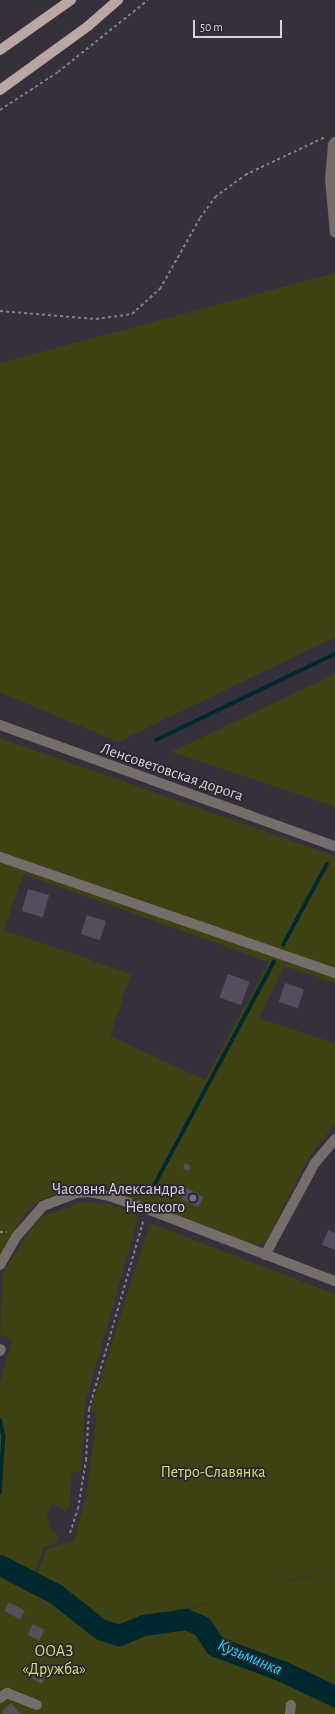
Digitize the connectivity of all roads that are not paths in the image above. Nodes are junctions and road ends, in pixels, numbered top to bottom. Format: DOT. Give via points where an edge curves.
graph roads {
  1 [pos="71,0"];
  2 [pos="118,0"];
  3 [pos="0,50"];
  4 [pos="0,90"];
  5 [pos="332,138"];
  6 [pos="335,233"];
  7 [pos="0,725"];
  8 [pos="335,846"];
  9 [pos="0,857"];
  10 [pos="335,973"];
  11 [pos="335,1139"];
  12 [pos="264,1255"];
  13 [pos="0,1265"];
  14 [pos="335,1281"];
  15 [pos="0,1698"];
  16 [pos="37,1705"];
  1 -- 3 [label="main road"];
  2 -- 4 [label="main road" via="88,26"];
  5 -- 6 [label="street" via="330,179"];
  7 -- 8 [label="street, Ленсоветовская дорога"];
  9 -- 10 [label="street"];
  11 -- 12 [label="street" via="315,1163"];
  12 -- 13 [label="street" via="147,1208 90,1192 77,1193 43,1206 16,1237"];
  12 -- 14 [label="street"];
  15 -- 16 [label="street" via="7,1693"];
}
